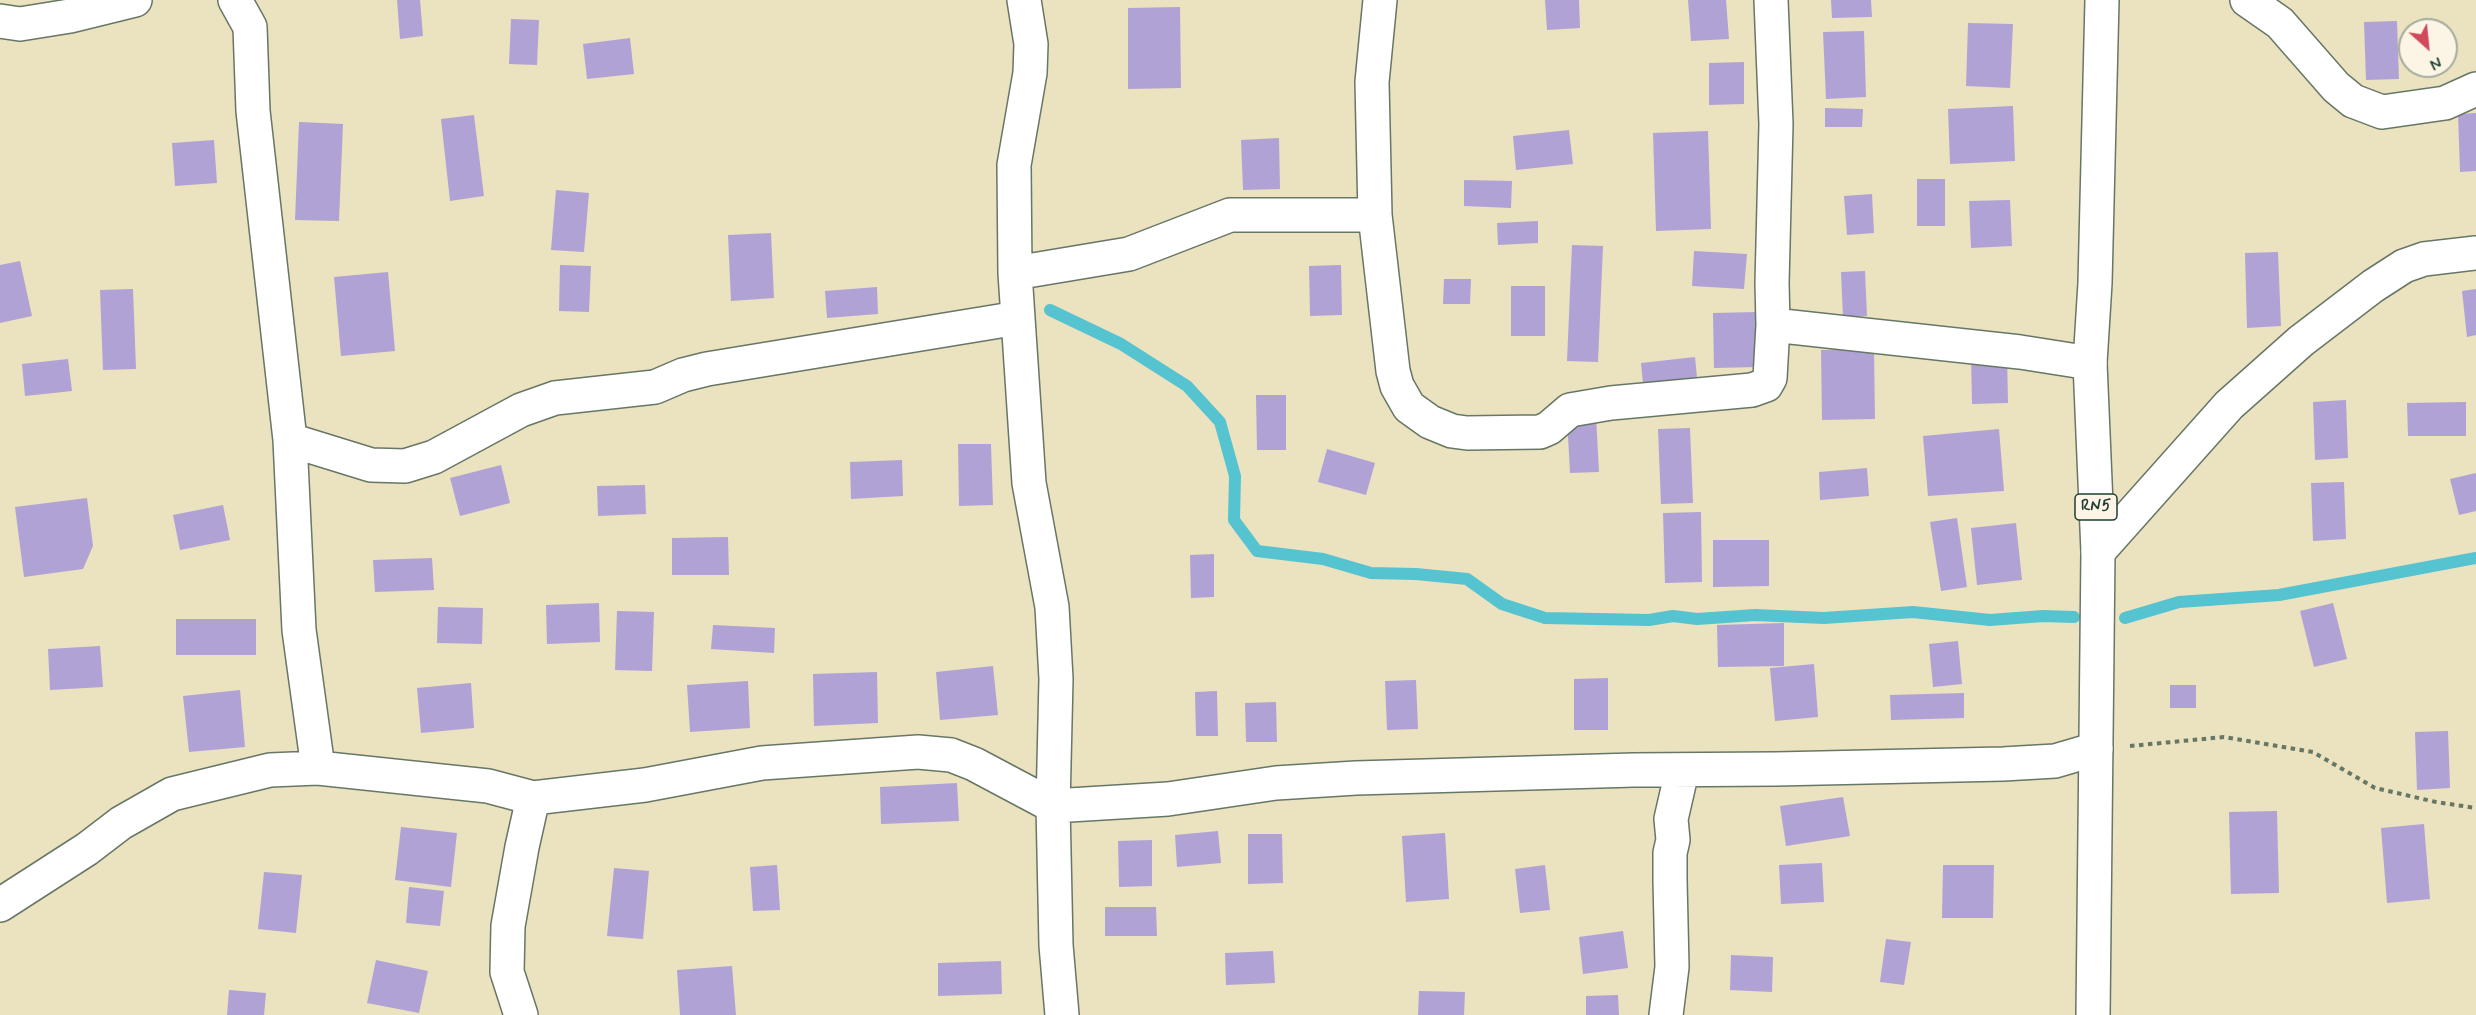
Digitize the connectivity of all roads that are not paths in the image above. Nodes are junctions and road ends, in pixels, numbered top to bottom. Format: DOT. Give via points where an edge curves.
graph roads {
  1 [pos="135,0"];
  2 [pos="235,0"];
  3 [pos="1024,0"];
  4 [pos="1380,0"];
  5 [pos="1771,0"];
  6 [pos="2103,0"];
  7 [pos="2247,0"];
  8 [pos="0,21"];
  9 [pos="2476,89"];
  10 [pos="1375,215"];
  11 [pos="2476,253"];
  12 [pos="1015,273"];
  13 [pos="1018,318"];
  14 [pos="1773,325"];
  15 [pos="2090,363"];
  16 [pos="290,440"];
  17 [pos="2098,552"];
  18 [pos="2096,749"];
  19 [pos="318,768"];
  20 [pos="1682,771"];
  21 [pos="533,798"];
  22 [pos="1053,806"];
  23 [pos="0,905"];
  24 [pos="521,1015"];
  25 [pos="1062,1015"];
  26 [pos="1666,1015"];
  27 [pos="2093,1015"];
  1 -- 8 [label="main road" via="20,24"];
  2 -- 16 [label="main road" via="250,27 253,111"];
  3 -- 12 [label="main road" via="1031,44 1030,73 1014,165"];
  4 -- 10 [label="main road" via="1372,82"];
  5 -- 14 [label="main road" via="1776,124"];
  6 -- 15 [label="main road, RN5"];
  7 -- 9 [label="main road" via="2280,23 2353,101 2382,112 2445,103"];
  10 -- 12 [label="main road" via="1230,215 1129,254"];
  10 -- 14 [label="main road" via="1397,386 1409,407 1452,431 1540,432 1570,410 1752,390 1766,385 1770,378"];
  11 -- 17 [label="main road" via="2424,259 2404,266 2301,341 2229,405"];
  12 -- 13 [label="main road"];
  13 -- 16 [label="main road" via="706,369 656,387 555,399 521,410 434,457 405,466 371,465"];
  13 -- 22 [label="main road" via="1029,483 1052,607 1056,679"];
  14 -- 15 [label="main road"];
  15 -- 17 [label="main road, RN5"];
  16 -- 19 [label="main road" via="299,630"];
  17 -- 18 [label="main road, RN5"];
  18 -- 20 [label="main road" via="2055,761 2003,764"];
  18 -- 27 [label="main road, RN5"];
  19 -- 21 [label="main road" via="488,786"];
  19 -- 23 [label="main road" via="270,770 172,794 121,823"];
  20 -- 22 [label="main road" via="1356,778 1276,783 1168,800"];
  20 -- 26 [label="main road" via="1671,819 1672,967"];
  21 -- 22 [label="main road" via="645,785 762,763 918,752 951,755 974,764"];
  21 -- 24 [label="main road" via="508,926 507,972"];
  22 -- 25 [label="main road"];
}
